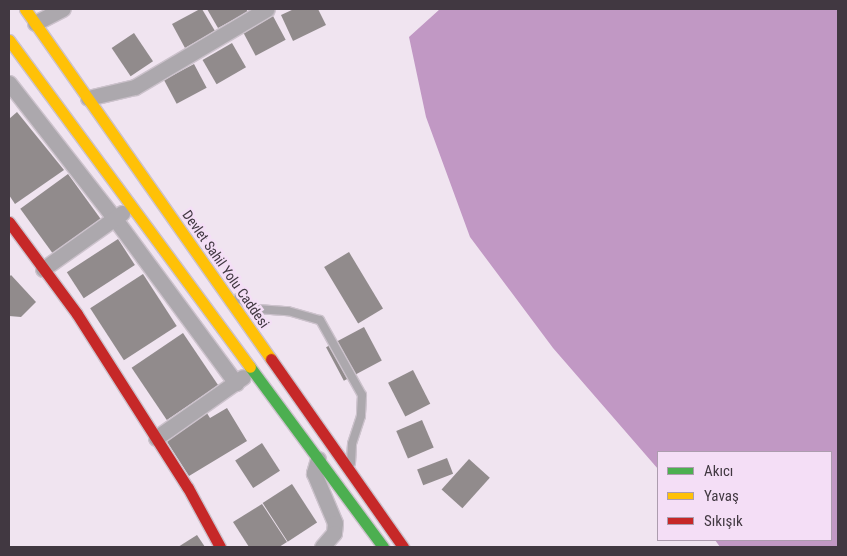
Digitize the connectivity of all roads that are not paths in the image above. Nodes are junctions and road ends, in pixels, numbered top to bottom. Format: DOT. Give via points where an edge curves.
graph roads {
  1 [pos="25,9"];
  2 [pos="63,9"];
  3 [pos="267,9"];
  4 [pos="35,23"];
  5 [pos="9,40"];
  6 [pos="9,83"];
  7 [pos="88,98"];
  8 [pos="132,206"];
  9 [pos="114,219"];
  10 [pos="9,222"];
  11 [pos="43,269"];
  12 [pos="221,288"];
  13 [pos="253,371"];
  14 [pos="236,383"];
  15 [pos="156,438"];
  16 [pos="318,458"];
  17 [pos="350,472"];
  18 [pos="220,547"];
  19 [pos="322,547"];
  20 [pos="383,547"];
  21 [pos="403,547"];
  1 -- 4 [label="main road, Devlet Sahil Yolu Caddesi"];
  2 -- 4 [label="street"];
  3 -- 7 [label="street" via="135,87"];
  4 -- 7 [label="main road, Devlet Sahil Yolu Caddesi"];
  5 -- 8 [label="main road"];
  6 -- 9 [label="street"];
  7 -- 12 [label="main road, Devlet Sahil Yolu Caddesi"];
  8 -- 9 [label="street"];
  8 -- 13 [label="main road"];
  9 -- 11 [label="street"];
  9 -- 14 [label="street"];
  10 -- 11 [label="main road"];
  11 -- 15 [label="main road"];
  12 -- 17 [label="main road, Devlet Sahil Yolu Caddesi"];
  12 -- 17 [label="lane" via="256,309 288,311 320,320 362,395"];
  13 -- 14 [label="street"];
  13 -- 16 [label="main road"];
  14 -- 15 [label="street"];
  15 -- 18 [label="main road"];
  16 -- 19 [label="street" via="314,473 335,523 334,533"];
  16 -- 20 [label="main road"];
  17 -- 21 [label="main road, Devlet Sahil Yolu Caddesi"];
}
